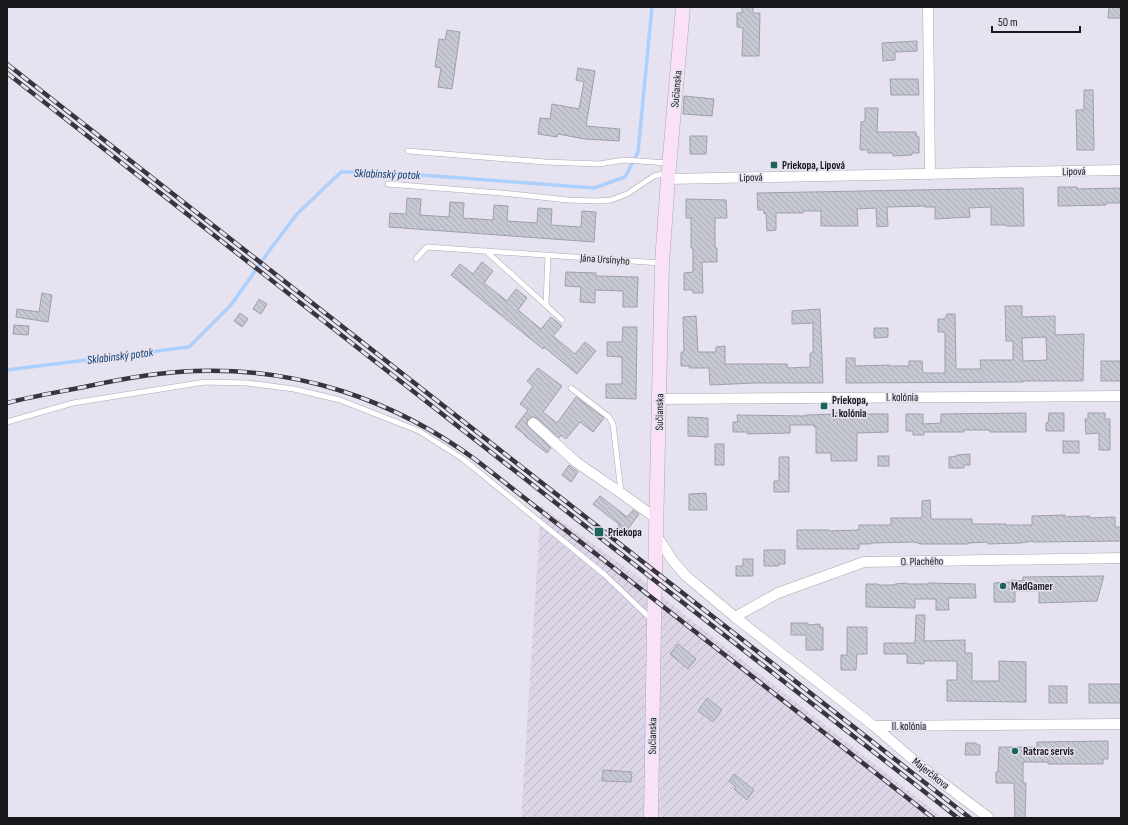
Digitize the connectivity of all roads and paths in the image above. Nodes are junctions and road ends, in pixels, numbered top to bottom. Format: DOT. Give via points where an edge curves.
graph roads {
  1 [pos="683,7"];
  2 [pos="928,7"];
  3 [pos="408,151"];
  4 [pos="665,169"];
  5 [pos="1121,170"];
  6 [pos="930,174"];
  7 [pos="388,184"];
  8 [pos="486,251"];
  9 [pos="548,255"];
  10 [pos="416,259"];
  11 [pos="662,263"];
  12 [pos="546,305"];
  13 [pos="562,320"];
  14 [pos="572,388"];
  15 [pos="1121,396"];
  16 [pos="659,399"];
  17 [pos="7,422"];
  18 [pos="533,423"];
  19 [pos="621,492"];
  20 [pos="657,519"];
  21 [pos="656,535"];
  22 [pos="1121,558"];
  23 [pos="735,617"];
  24 [pos="654,622"];
  25 [pos="1121,724"];
  26 [pos="874,726"];
  27 [pos="651,818"];
  28 [pos="990,818"];
  1 -- 4 [label="street, Sučianska"];
  2 -- 6 [label="street"];
  3 -- 4 [label="lane" via="545,162 599,164 624,160"];
  4 -- 6 [label="street, Lipová"];
  4 -- 7 [label="lane" via="627,194 611,200 597,201"];
  4 -- 11 [label="street, Sučianska"];
  5 -- 6 [label="street, Lipová"];
  8 -- 9 [label="lane, Jána Ursínyho"];
  8 -- 10 [label="lane, Jána Ursínyho" via="428,247"];
  8 -- 12 [label="lane"];
  9 -- 11 [label="lane, Jána Ursínyho"];
  9 -- 12 [label="lane"];
  11 -- 16 [label="street, Sučianska"];
  12 -- 13 [label="lane"];
  14 -- 19 [label="lane" via="613,424"];
  15 -- 16 [label="street, I. kolónia"];
  16 -- 20 [label="street, Sučianska"];
  17 -- 24 [label="lane" via="72,403 205,382 247,383 294,389 340,400 419,431 463,458 605,575"];
  18 -- 19 [label="street" via="576,462"];
  19 -- 20 [label="street"];
  20 -- 21 [label="street, Sučianska"];
  21 -- 23 [label="street" via="686,576"];
  21 -- 24 [label="street, Sučianska"];
  22 -- 23 [label="street, O. Plachého" via="864,562 778,593"];
  23 -- 26 [label="street"];
  24 -- 27 [label="street, Sučianska"];
  25 -- 26 [label="street, II. kolónia"];
  26 -- 28 [label="street, Majerčíkova" via="923,768"];
}
